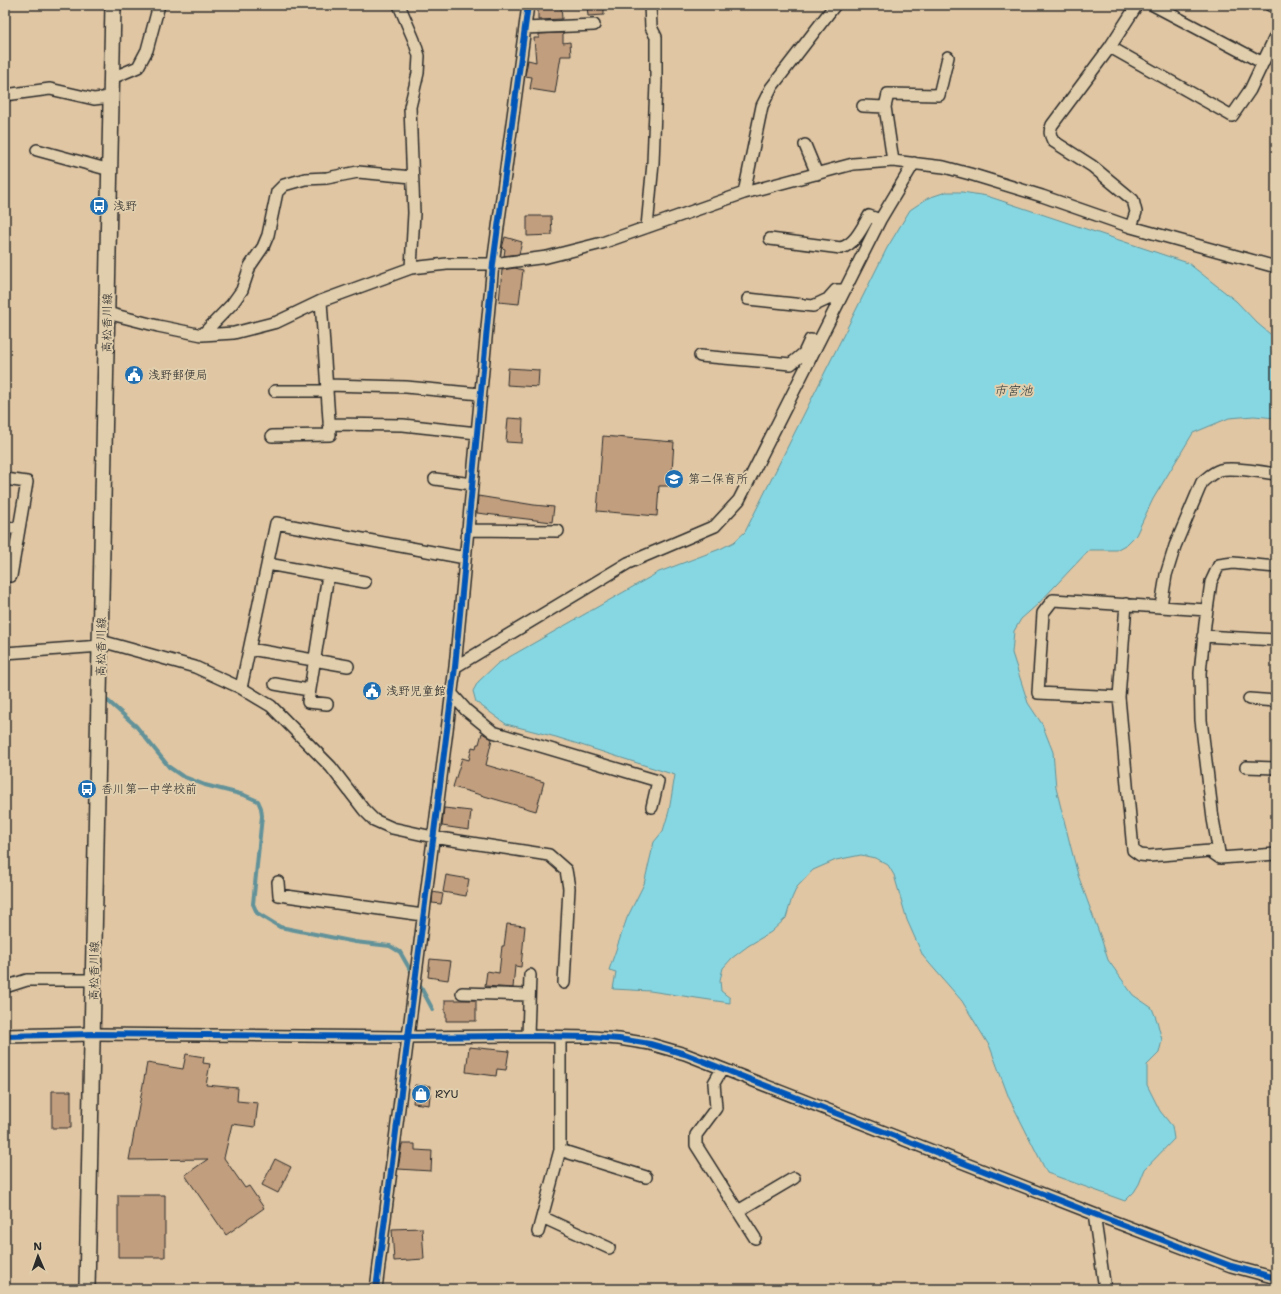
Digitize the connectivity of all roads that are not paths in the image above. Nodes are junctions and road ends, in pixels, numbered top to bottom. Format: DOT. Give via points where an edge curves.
graph roads {
  1 [pos="113,5"];
  2 [pos="159,5"];
  3 [pos="399,5"];
  4 [pos="528,5"];
  5 [pos="650,5"];
  6 [pos="835,5"];
  7 [pos="1137,5"];
  8 [pos="1153,5"];
  9 [pos="1270,5"];
  10 [pos="1276,8"];
  11 [pos="594,26"];
  12 [pos="525,28"];
  13 [pos="1276,35"];
  14 [pos="1110,47"];
  15 [pos="948,57"];
  16 [pos="1263,63"];
  17 [pos="112,78"];
  18 [pos="5,95"];
  19 [pos="111,97"];
  20 [pos="863,106"];
  21 [pos="885,107"];
  22 [pos="805,145"];
  23 [pos="37,150"];
  24 [pos="893,161"];
  25 [pos="914,163"];
  26 [pos="110,170"];
  27 [pos="817,174"];
  28 [pos="412,177"];
  29 [pos="744,193"];
  30 [pos="880,220"];
  31 [pos="647,227"];
  32 [pos="1131,227"];
  33 [pos="770,238"];
  34 [pos="492,264"];
  35 [pos="1276,267"];
  36 [pos="411,268"];
  37 [pos="844,290"];
  38 [pos="748,299"];
  39 [pos="321,301"];
  40 [pos="107,313"];
  41 [pos="202,335"];
  42 [pos="819,340"];
  43 [pos="700,356"];
  44 [pos="327,388"];
  45 [pos="275,391"];
  46 [pos="480,394"];
  47 [pos="329,424"];
  48 [pos="476,433"];
  49 [pos="272,436"];
  50 [pos="1276,474"];
  51 [pos="5,479"];
  52 [pos="435,479"];
  53 [pos="472,484"];
  54 [pos="5,527"];
  55 [pos="19,529"];
  56 [pos="467,530"];
  57 [pos="558,531"];
  58 [pos="465,558"];
  59 [pos="268,564"];
  60 [pos="1276,567"];
  61 [pos="5,575"];
  62 [pos="328,575"];
  63 [pos="365,582"];
  64 [pos="1126,604"];
  65 [pos="1161,606"];
  66 [pos="1207,610"];
  67 [pos="1203,636"];
  68 [pos="1276,640"];
  69 [pos="101,644"];
  70 [pos="250,649"];
  71 [pos="5,653"];
  72 [pos="314,660"];
  73 [pos="348,666"];
  74 [pos="454,667"];
  75 [pos="275,684"];
  76 [pos="241,688"];
  77 [pos="309,690"];
  78 [pos="451,693"];
  79 [pos="1119,697"];
  80 [pos="1250,699"];
  81 [pos="1276,701"];
  82 [pos="327,704"];
  83 [pos="1246,767"];
  84 [pos="1276,768"];
  85 [pos="652,807"];
  86 [pos="433,837"];
  87 [pos="1276,854"];
  88 [pos="1220,858"];
  89 [pos="278,882"];
  90 [pos="423,915"];
  91 [pos="530,975"];
  92 [pos="94,980"];
  93 [pos="564,983"];
  94 [pos="5,987"];
  95 [pos="462,993"];
  96 [pos="529,995"];
  97 [pos="93,1034"];
  98 [pos="5,1036"];
  99 [pos="528,1036"];
  100 [pos="407,1037"];
  101 [pos="560,1037"];
  102 [pos="722,1069"];
  103 [pos="560,1150"];
  104 [pos="646,1177"];
  105 [pos="794,1178"];
  106 [pos="738,1211"];
  107 [pos="1094,1214"];
  108 [pos="542,1218"];
  109 [pos="538,1232"];
  110 [pos="755,1238"];
  111 [pos="609,1248"];
  112 [pos="1276,1278"];
  113 [pos="88,1289"];
  114 [pos="376,1289"];
  115 [pos="1105,1289"];
  1 -- 17 [label="main road, 高松香川線"];
  2 -- 17 [label="street" via="147,50 138,66"];
  3 -- 28 [label="street" via="419,56 418,74 410,107"];
  4 -- 12 [label="street"];
  5 -- 31 [label="street" via="652,27 656,37 656,83"];
  6 -- 29 [label="street" via="771,88 762,106"];
  7 -- 14 [label="street"];
  8 -- 16 [label="street"];
  9 -- 10 [label="street"];
  11 -- 12 [label="street"];
  12 -- 34 [label="street"];
  13 -- 16 [label="street"];
  14 -- 16 [label="street" via="1232,116 1250,90"];
  14 -- 32 [label="street" via="1052,126 1050,136 1053,142 1092,166 1133,200 1136,212"];
  15 -- 21 [label="street" via="940,95 888,94"];
  17 -- 19 [label="main road, 高松香川線"];
  18 -- 19 [label="street" via="50,89 94,99"];
  19 -- 26 [label="main road, 高松香川線"];
  20 -- 21 [label="street"];
  21 -- 24 [label="street"];
  22 -- 27 [label="street"];
  23 -- 26 [label="street"];
  24 -- 25 [label="street"];
  24 -- 27 [label="street" via="853,164"];
  25 -- 30 [label="street"];
  25 -- 32 [label="street" via="970,174"];
  26 -- 40 [label="main road, 高松香川線"];
  27 -- 29 [label="street"];
  28 -- 36 [label="street" via="414,213"];
  28 -- 41 [label="street" via="358,172 305,179 284,185 277,192 268,235 250,266 242,290"];
  29 -- 31 [label="street"];
  30 -- 33 [label="street" via="869,216 849,246 841,248"];
  30 -- 37 [label="street"];
  31 -- 34 [label="street" via="602,243 547,257"];
  32 -- 35 [label="street"];
  34 -- 36 [label="street" via="446,264"];
  34 -- 46 [label="street"];
  36 -- 39 [label="street"];
  37 -- 38 [label="street" via="836,290 828,300 813,306"];
  37 -- 42 [label="street"];
  39 -- 41 [label="street" via="277,322 234,333"];
  39 -- 44 [label="street"];
  40 -- 41 [label="street"];
  40 -- 69 [label="main road, 高松香川線"];
  42 -- 43 [label="street" via="810,340 804,353 791,364"];
  42 -- 74 [label="street" via="739,500 715,526 628,563"];
  44 -- 45 [label="street"];
  44 -- 46 [label="street" via="406,388"];
  44 -- 47 [label="street"];
  46 -- 48 [label="street"];
  47 -- 48 [label="street" via="403,425"];
  47 -- 49 [label="street" via="330,435"];
  48 -- 53 [label="street"];
  50 -- 65 [label="street" via="1220,470 1202,482 1175,546 1166,575"];
  51 -- 55 [label="street" via="27,482"];
  52 -- 53 [label="street"];
  53 -- 56 [label="street"];
  54 -- 55 [label="street"];
  55 -- 61 [label="street" via="11,576"];
  56 -- 57 [label="street"];
  56 -- 58 [label="street"];
  58 -- 59 [label="street" via="276,523"];
  58 -- 74 [label="street"];
  59 -- 62 [label="street"];
  59 -- 70 [label="street"];
  60 -- 66 [label="street" via="1233,563 1219,565 1211,582"];
  62 -- 63 [label="street"];
  62 -- 72 [label="street"];
  64 -- 65 [label="street"];
  64 -- 79 [label="street"];
  64 -- 79 [label="street" via="1053,600 1044,613 1043,620 1038,693"];
  65 -- 66 [label="street"];
  66 -- 67 [label="street"];
  67 -- 68 [label="street"];
  67 -- 88 [label="street" via="1200,673 1201,720"];
  69 -- 71 [label="street"];
  69 -- 76 [label="street" via="195,667"];
  69 -- 92 [label="main road, 高松香川線"];
  70 -- 72 [label="street"];
  70 -- 76 [label="street"];
  72 -- 73 [label="street"];
  72 -- 77 [label="street"];
  74 -- 78 [label="street"];
  75 -- 77 [label="street"];
  76 -- 86 [label="street" via="271,706 331,767 374,820 392,828"];
  77 -- 82 [label="street" via="308,702"];
  78 -- 85 [label="street" via="466,710 493,732 658,782"];
  78 -- 86 [label="street"];
  79 -- 88 [label="street" via="1132,850 1140,855 1149,856 1210,852"];
  80 -- 81 [label="street"];
  83 -- 84 [label="street"];
  86 -- 90 [label="street"];
  86 -- 93 [label="street" via="549,855 566,870 569,888"];
  87 -- 88 [label="street"];
  89 -- 90 [label="street" via="279,894"];
  90 -- 100 [label="street"];
  91 -- 96 [label="street"];
  92 -- 94 [label="street" via="27,980"];
  92 -- 97 [label="main road, 高松香川線"];
  95 -- 96 [label="street"];
  96 -- 99 [label="street"];
  97 -- 98 [label="street"];
  97 -- 100 [label="street"];
  97 -- 113 [label="main road, 高松香川線"];
  99 -- 100 [label="street"];
  99 -- 101 [label="street"];
  100 -- 114 [label="street"];
  101 -- 102 [label="street" via="619,1039 650,1044 685,1054"];
  101 -- 103 [label="street"];
  102 -- 106 [label="street" via="714,1083 716,1108 696,1135 696,1145"];
  102 -- 107 [label="street"];
  103 -- 104 [label="street"];
  103 -- 108 [label="street"];
  105 -- 106 [label="street"];
  106 -- 110 [label="street"];
  107 -- 112 [label="street" via="1231,1266"];
  107 -- 115 [label="street"];
  108 -- 109 [label="street"];
  108 -- 111 [label="street"];
}
